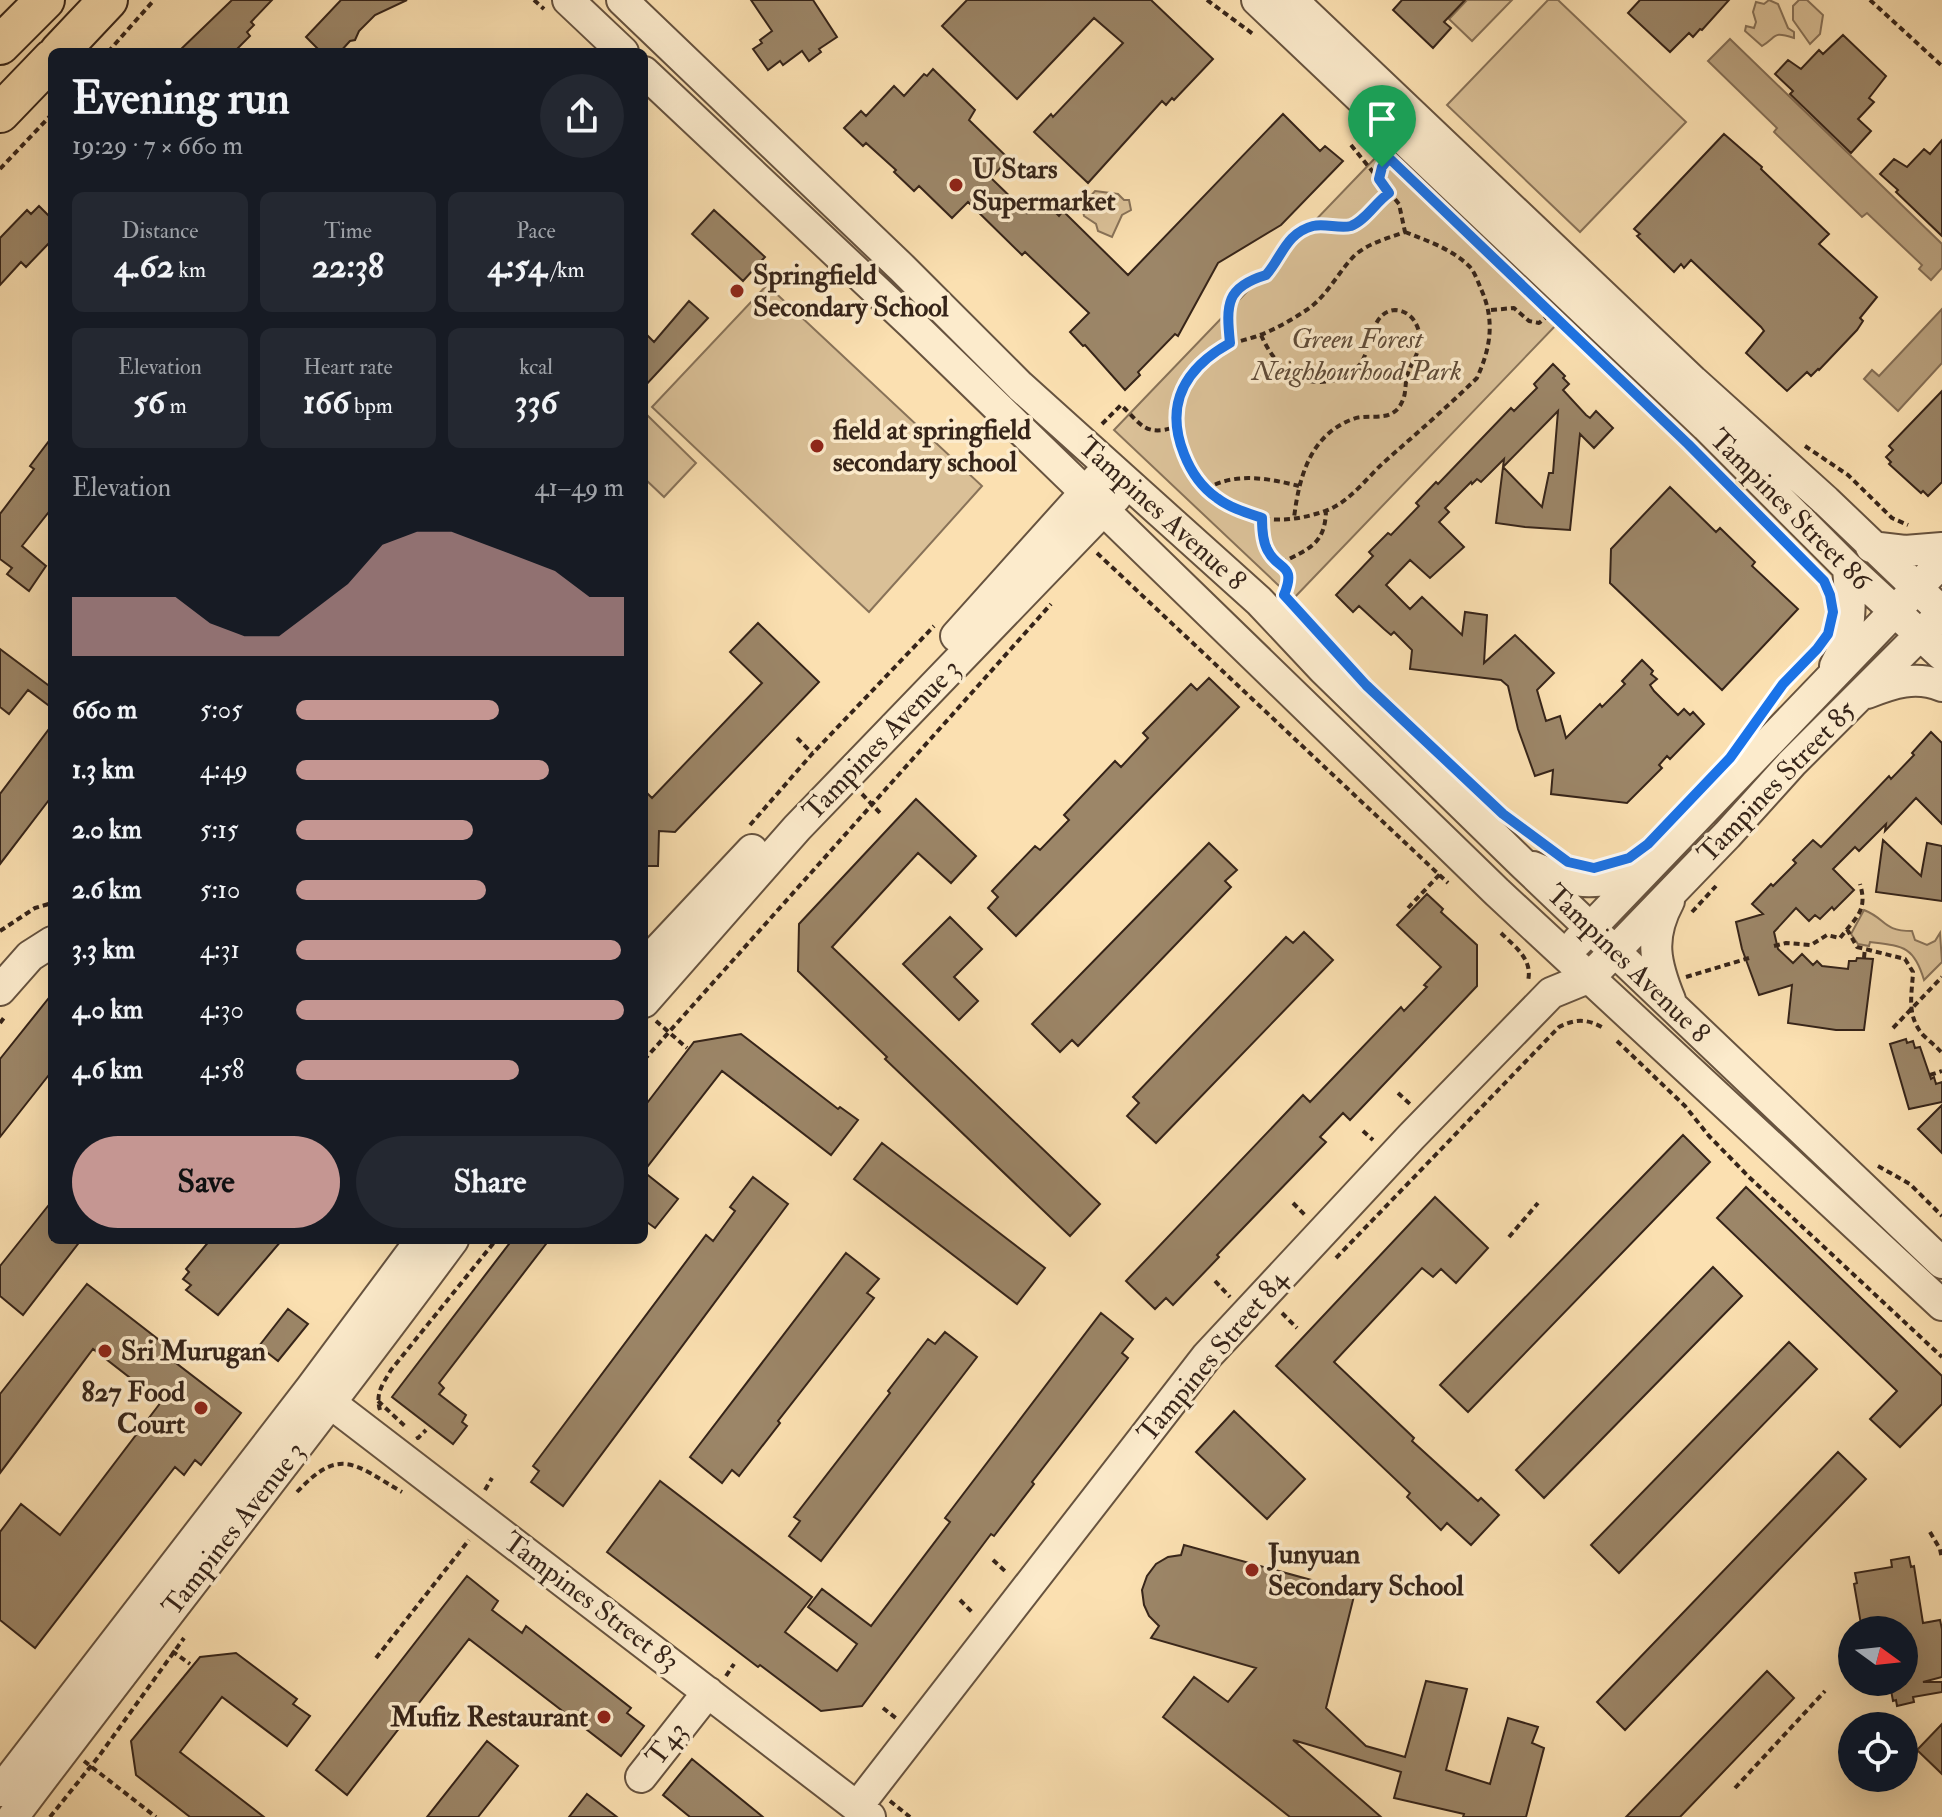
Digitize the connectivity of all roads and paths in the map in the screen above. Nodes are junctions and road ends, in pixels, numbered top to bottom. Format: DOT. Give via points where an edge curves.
graph roads {
  1 [pos="45,0"];
  2 [pos="108,0"];
  3 [pos="154,0"];
  4 [pos="568,0"];
  5 [pos="622,0"];
  6 [pos="1207,0"];
  7 [pos="1257,0"];
  8 [pos="1292,0"];
  9 [pos="1870,0"];
  10 [pos="1262,39"];
  11 [pos="0,45"];
  12 [pos="63,48"];
  13 [pos="112,48"];
  14 [pos="619,48"];
  15 [pos="48,63"];
  16 [pos="1942,66"];
  17 [pos="648,76"];
  18 [pos="0,113"];
  19 [pos="48,118"];
  20 [pos="1351,145"];
  21 [pos="1382,151"];
  22 [pos="0,169"];
  23 [pos="1379,179"];
  24 [pos="1389,193"];
  25 [pos="1405,232"];
  26 [pos="1490,310"];
  27 [pos="1551,313"];
  28 [pos="1261,335"];
  29 [pos="1230,343"];
  30 [pos="1102,424"];
  31 [pos="1175,427"];
  32 [pos="1799,442"];
  33 [pos="1118,475"];
  34 [pos="1299,486"];
  35 [pos="1206,489"];
  36 [pos="1094,502"];
  37 [pos="1326,511"];
  38 [pos="1262,518"];
  39 [pos="1294,519"];
  40 [pos="1919,527"];
  41 [pos="1871,547"];
  42 [pos="1942,548"];
  43 [pos="1942,562"];
  44 [pos="1087,563"];
  45 [pos="1281,563"];
  46 [pos="1848,568"];
  47 [pos="1273,585"];
  48 [pos="1917,588"];
  49 [pos="1056,598"];
  50 [pos="1894,612"];
  51 [pos="1942,613"];
  52 [pos="943,615"];
  53 [pos="1931,645"];
  54 [pos="1817,649"];
  55 [pos="1823,685"];
  56 [pos="1942,686"];
  57 [pos="1859,696"];
  58 [pos="1768,707"];
  59 [pos="797,738"];
  60 [pos="812,754"];
  61 [pos="749,826"];
  62 [pos="1523,864"];
  63 [pos="1646,870"];
  64 [pos="1440,874"];
  65 [pos="1860,884"];
  66 [pos="1451,885"];
  67 [pos="1678,886"];
  68 [pos="48,904"];
  69 [pos="1408,908"];
  70 [pos="48,926"];
  71 [pos="1590,928"];
  72 [pos="1497,929"];
  73 [pos="1847,929"];
  74 [pos="0,931"];
  75 [pos="48,945"];
  76 [pos="1774,946"];
  77 [pos="1865,948"];
  78 [pos="1614,952"];
  79 [pos="1566,954"];
  80 [pos="1749,958"];
  81 [pos="1864,958"];
  82 [pos="648,961"];
  83 [pos="1527,961"];
  84 [pos="0,964"];
  85 [pos="1590,977"];
  86 [pos="1942,977"];
  87 [pos="0,990"];
  88 [pos="1551,993"];
  89 [pos="1677,993"];
  90 [pos="648,997"];
  91 [pos="1911,1010"];
  92 [pos="1893,1028"];
  93 [pos="668,1031"];
  94 [pos="687,1048"];
  95 [pos="1941,1050"];
  96 [pos="648,1055"];
  97 [pos="1942,1071"];
  98 [pos="1930,1075"];
  99 [pos="1398,1093"];
  100 [pos="1414,1107"];
  101 [pos="1363,1131"];
  102 [pos="1377,1143"];
  103 [pos="1293,1203"];
  104 [pos="1538,1203"];
  105 [pos="1305,1215"];
  106 [pos="1509,1237"];
  107 [pos="418,1244"];
  108 [pos="450,1244"];
  109 [pos="493,1244"];
  110 [pos="1335,1258"];
  111 [pos="1942,1263"];
  112 [pos="1215,1281"];
  113 [pos="1229,1296"];
  114 [pos="1942,1305"];
  115 [pos="1272,1323"];
  116 [pos="1297,1328"];
  117 [pos="1942,1357"];
  118 [pos="322,1396"];
  119 [pos="377,1400"];
  120 [pos="380,1411"];
  121 [pos="426,1430"];
  122 [pos="293,1496"];
  123 [pos="413,1500"];
  124 [pos="458,1532"];
  125 [pos="1930,1532"];
  126 [pos="1942,1559"];
  127 [pos="993,1560"];
  128 [pos="1006,1572"];
  129 [pos="960,1600"];
  130 [pos="974,1614"];
  131 [pos="191,1629"];
  132 [pos="173,1652"];
  133 [pos="376,1658"];
  134 [pos="190,1664"];
  135 [pos="734,1664"];
  136 [pos="1825,1691"];
  137 [pos="709,1693"];
  138 [pos="883,1708"];
  139 [pos="890,1714"];
  140 [pos="66,1747"];
  141 [pos="91,1767"];
  142 [pos="641,1777"];
  143 [pos="1735,1788"];
  144 [pos="0,1791"];
  145 [pos="873,1809"];
  146 [pos="13,1817"];
  147 [pos="50,1817"];
  148 [pos="156,1817"];
  149 [pos="910,1817"];
  1 -- 11 [label="main road"];
  2 -- 12 [label="main road"];
  3 -- 13 [label="path"];
  4 -- 14 [label="street"];
  5 -- 33 [label="street, Tampines Avenue 8"];
  6 -- 10 [label="path"];
  7 -- 46 [label="street, Tampines Street 86" via="1695,415"];
  8 -- 41 [label="street, Tampines Street 86"];
  9 -- 16 [label="path"];
  15 -- 18 [label="main road"];
  17 -- 36 [label="street, Tampines Avenue 8"];
  19 -- 22 [label="path"];
  20 -- 23 [label="path"];
  21 -- 23 [label="path" via="1389,158"];
  23 -- 24 [label="path"];
  24 -- 25 [label="path" via="1399,204"];
  24 -- 29 [label="path" via="1353,226 1313,226 1297,233 1266,275 1237,287 1228,322"];
  25 -- 26 [label="path" via="1435,244 1473,270"];
  25 -- 28 [label="path" via="1357,254 1311,307"];
  26 -- 27 [label="path" via="1514,308 1539,323"];
  26 -- 37 [label="path" via="1487,357 1477,378 1351,495"];
  28 -- 29 [label="path"];
  28 -- 34 [label="path" via="1289,372 1317,383 1351,374 1384,313 1405,312 1420,334 1400,407 1392,414 1353,419 1338,427 1314,448"];
  29 -- 31 [label="path" via="1206,356 1192,372 1177,404"];
  30 -- 31 [label="path" via="1121,405 1147,430 1158,433"];
  31 -- 35 [label="path" via="1193,474"];
  32 -- 40 [label="path" via="1848,475 1892,518"];
  33 -- 36 [label="street, Tampines Avenue 3"];
  33 -- 62 [label="street, Tampines Avenue 8" via="1259,601"];
  34 -- 35 [label="path" via="1234,478"];
  34 -- 39 [label="path"];
  35 -- 38 [label="path" via="1218,500"];
  36 -- 79 [label="street, Tampines Avenue 8"];
  36 -- 82 [label="street, Tampines Avenue 3" via="944,649"];
  36 -- 90 [label="street, Tampines Avenue 3"];
  37 -- 39 [label="path"];
  37 -- 45 [label="path" via="1318,542"];
  38 -- 39 [label="path"];
  38 -- 45 [label="path" via="1266,548"];
  41 -- 42 [label="street"];
  41 -- 48 [label="street, Tampines Street 86"];
  43 -- 48 [label="street, Tampines Street 85"];
  44 -- 64 [label="path" via="1098,552"];
  45 -- 47 [label="path" via="1289,578 1284,595"];
  46 -- 50 [label="street, Tampines Street 86"];
  46 -- 55 [label="street" via="1847,634"];
  48 -- 50 [label="street, Tampines Street 85"];
  48 -- 51 [label="street, Tampines Street 86"];
  49 -- 93 [label="path"];
  50 -- 53 [label="street, Tampines Street 86"];
  50 -- 55 [label="street, Tampines Street 85"];
  51 -- 53 [label="street, Tampines Street 85"];
  52 -- 60 [label="path"];
  53 -- 57 [label="street, Tampines Street 85"];
  54 -- 58 [label="path"];
  55 -- 63 [label="street, Tampines Street 85"];
  56 -- 57 [label="street" via="1896,681"];
  57 -- 67 [label="street, Tampines Street 85"];
  59 -- 60 [label="path"];
  60 -- 61 [label="path"];
  62 -- 63 [label="street" via="1593,883"];
  62 -- 71 [label="street, Tampines Avenue 8"];
  63 -- 71 [label="street, Tampines Street 85"];
  64 -- 66 [label="path"];
  64 -- 69 [label="path"];
  65 -- 73 [label="path" via="1865,901"];
  67 -- 78 [label="street, Tampines Street 85"];
  67 -- 89 [label="street" via="1655,941 1658,966"];
  68 -- 74 [label="path"];
  70 -- 84 [label="street" via="20,943"];
  71 -- 78 [label="street, Tampines Avenue 8"];
  71 -- 79 [label="street, Tampines Street 85"];
  72 -- 83 [label="path"];
  73 -- 76 [label="path" via="1840,938 1827,935 1811,945"];
  73 -- 77 [label="path" via="1857,947"];
  75 -- 87 [label="street" via="30,956"];
  77 -- 81 [label="path"];
  77 -- 91 [label="path" via="1905,959 1913,972"];
  78 -- 85 [label="street, Tampines Street 84"];
  78 -- 89 [label="street, Tampines Avenue 8"];
  79 -- 85 [label="street, Tampines Avenue 8"];
  79 -- 88 [label="street, Tampines Street 85"];
  80 -- 89 [label="path"];
  85 -- 88 [label="street, Tampines Street 84"];
  85 -- 114 [label="street, Tampines Avenue 8"];
  86 -- 91 [label="path"];
  88 -- 145 [label="street, Tampines Street 84" via="1197,1367"];
  89 -- 111 [label="street, Tampines Avenue 8"];
  91 -- 92 [label="path"];
  91 -- 95 [label="path" via="1923,1035"];
  93 -- 94 [label="path"];
  93 -- 96 [label="path"];
  97 -- 98 [label="path"];
  99 -- 100 [label="path"];
  101 -- 102 [label="path"];
  103 -- 105 [label="path"];
  104 -- 106 [label="path"];
  107 -- 118 [label="street, Tampines Avenue 3"];
  108 -- 118 [label="street, Tampines Avenue 3"];
  109 -- 119 [label="path" via="391,1370"];
  110 -- 117 [label="path" via="1559,1027 1588,1020 1603,1027 1759,1187"];
  112 -- 113 [label="path"];
  115 -- 116 [label="path" via="1282,1313"];
  118 -- 137 [label="street, Tampines Street 83"];
  118 -- 140 [label="street, Tampines Avenue 3"];
  118 -- 144 [label="street, Tampines Avenue 3"];
  119 -- 120 [label="path"];
  119 -- 121 [label="path" via="418,1438"];
  122 -- 123 [label="path" via="317,1470 338,1462 357,1467"];
  124 -- 133 [label="path" via="469,1540"];
  125 -- 126 [label="path"];
  127 -- 128 [label="path"];
  129 -- 130 [label="path"];
  131 -- 132 [label="path"];
  132 -- 134 [label="path"];
  132 -- 141 [label="path"];
  135 -- 137 [label="path"];
  136 -- 143 [label="path"];
  137 -- 142 [label="street, T43"];
  137 -- 145 [label="street, Tampines Street 83"];
  138 -- 139 [label="path"];
  140 -- 141 [label="path"];
  140 -- 146 [label="street, Tampines Avenue 3"];
  141 -- 147 [label="path"];
  141 -- 148 [label="path"];
  145 -- 149 [label="path"];
}
